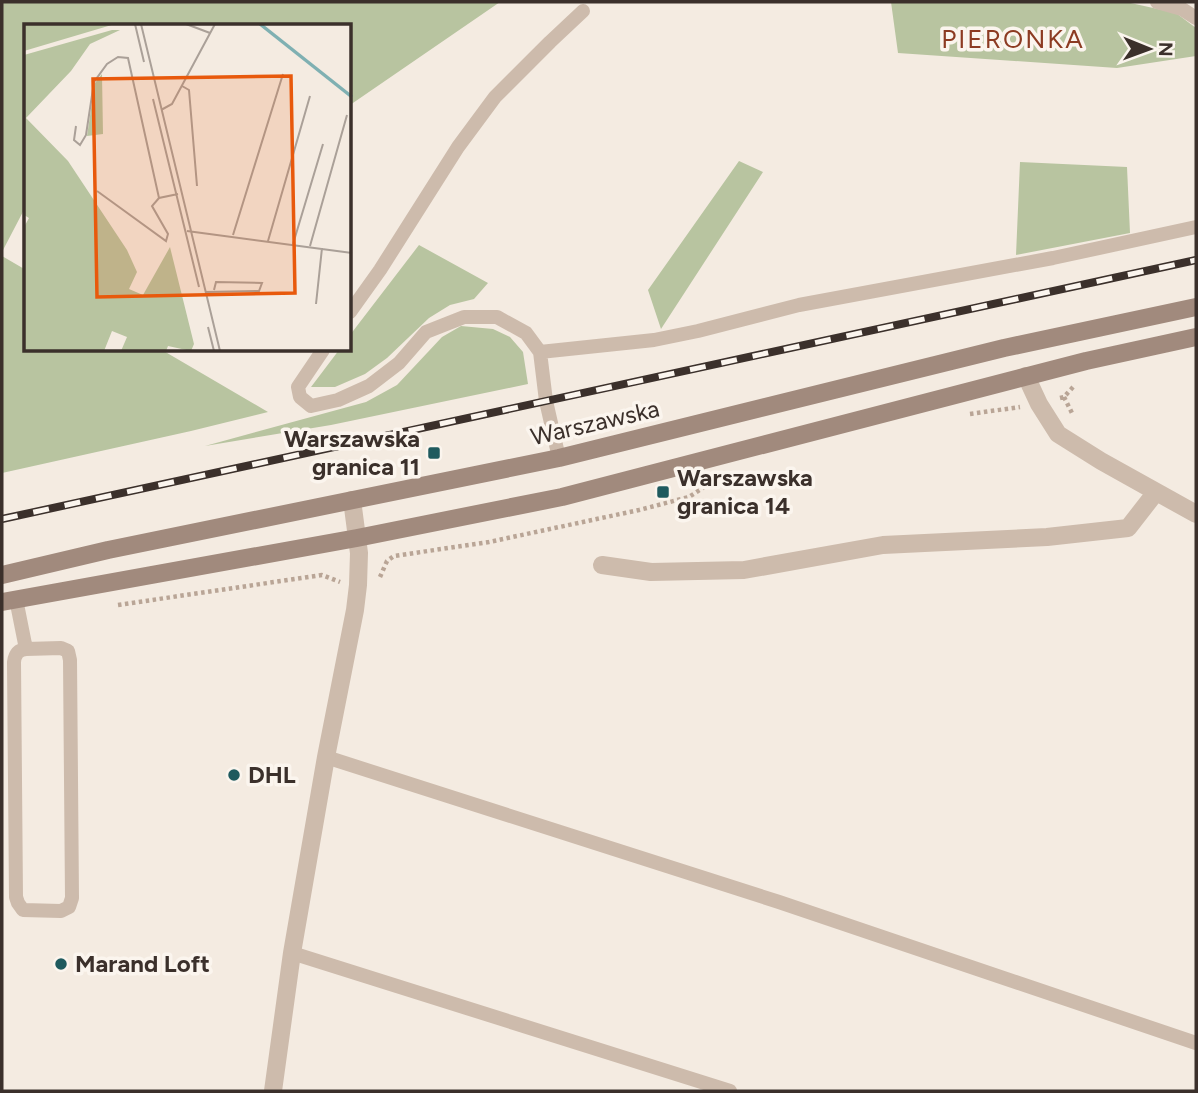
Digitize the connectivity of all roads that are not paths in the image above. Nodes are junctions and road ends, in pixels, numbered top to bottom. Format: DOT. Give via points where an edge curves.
graph roads {
  1 [pos="1157,2"];
  2 [pos="583,11"];
  3 [pos="1196,18"];
  4 [pos="1196,227"];
  5 [pos="1196,307"];
  6 [pos="352,309"];
  7 [pos="1196,337"];
  8 [pos="322,352"];
  9 [pos="541,352"];
  10 [pos="1026,376"];
  11 [pos="559,458"];
  12 [pos="1156,492"];
  13 [pos="352,500"];
  14 [pos="1196,514"];
  15 [pos="357,538"];
  16 [pos="602,565"];
  17 [pos="2,575"];
  18 [pos="9,601"];
  19 [pos="26,649"];
  20 [pos="326,757"];
  21 [pos="292,953"];
  22 [pos="1196,1043"];
  23 [pos="275,1091"];
  24 [pos="730,1091"];
  1 -- 3 [label="lane"];
  2 -- 6 [label="lane" via="495,97"];
  4 -- 9 [label="lane" via="799,305 654,340"];
  5 -- 11 [label="main road, Warszawska" via="1004,348"];
  7 -- 10 [label="main road"];
  8 -- 9 [label="lane" via="298,387 300,397 311,406 369,386 399,363 426,332 464,317 496,317 526,333"];
  9 -- 11 [label="lane"];
  10 -- 12 [label="street" via="1058,434"];
  10 -- 15 [label="main road" via="562,497"];
  11 -- 13 [label="main road, Warszawska"];
  12 -- 14 [label="street"];
  12 -- 16 [label="street" via="1128,528 883,545 744,570 651,572"];
  13 -- 15 [label="street"];
  13 -- 17 [label="main road, Warszawska"];
  15 -- 18 [label="main road"];
  15 -- 20 [label="street" via="355,610"];
  18 -- 19 [label="lane"];
  19 -- 19 [label="lane" via="18,653 15,662 16,897 23,910 61,911 69,907 72,898 70,660 68,651 61,648"];
  20 -- 21 [label="street"];
  20 -- 22 [label="lane" via="779,902"];
  21 -- 23 [label="street"];
  21 -- 24 [label="lane"];
}
